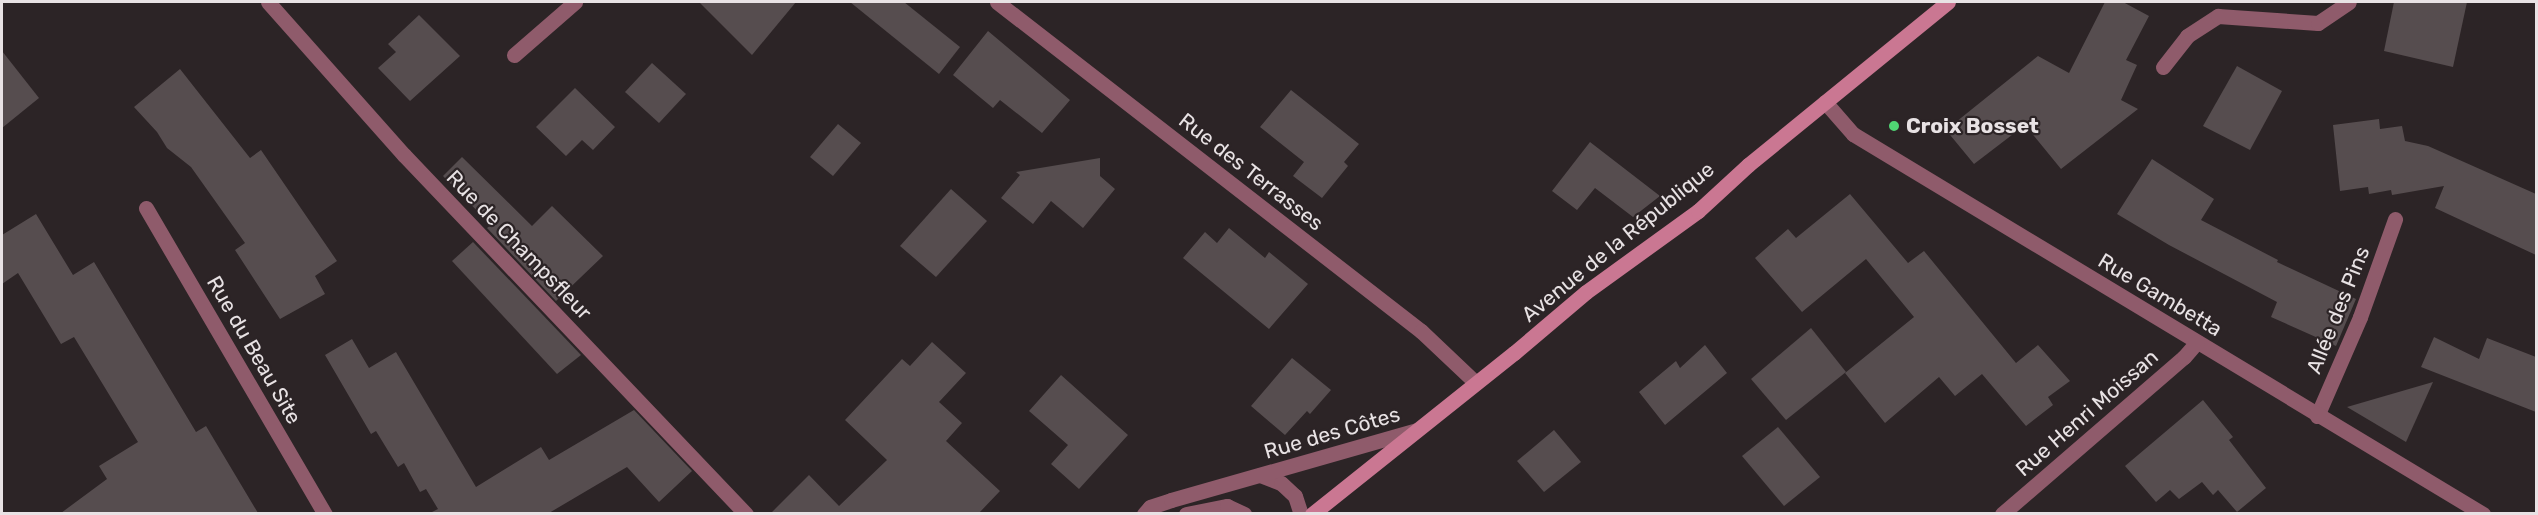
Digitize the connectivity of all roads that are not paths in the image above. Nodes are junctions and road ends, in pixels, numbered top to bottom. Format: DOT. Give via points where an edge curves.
graph roads {
  1 [pos="268,2"];
  2 [pos="575,2"];
  3 [pos="997,2"];
  4 [pos="1948,2"];
  5 [pos="2349,2"];
  6 [pos="514,55"];
  7 [pos="2163,67"];
  8 [pos="1825,102"];
  9 [pos="146,208"];
  10 [pos="2395,219"];
  11 [pos="2198,342"];
  12 [pos="1475,382"];
  13 [pos="2317,416"];
  14 [pos="1416,430"];
  15 [pos="1260,475"];
  16 [pos="325,513"];
  17 [pos="746,513"];
  18 [pos="1144,513"];
  19 [pos="1186,513"];
  20 [pos="1244,513"];
  21 [pos="1301,513"];
  22 [pos="1312,513"];
  23 [pos="2002,513"];
  24 [pos="2483,513"];
  1 -- 17 [label="street, Rue de Champsfleur" via="404,155"];
  2 -- 6 [label="street"];
  3 -- 12 [label="street, Rue des Terrasses" via="1421,331"];
  4 -- 8 [label="main road, Avenue de la République"];
  5 -- 7 [label="street" via="2318,23 2218,16 2187,36"];
  8 -- 11 [label="street, Rue Gambetta" via="1853,134"];
  8 -- 12 [label="main road, Avenue de la République" via="1698,211 1586,292"];
  9 -- 16 [label="street, Rue du Beau Site"];
  10 -- 13 [label="street, Allée des Pins" via="2360,317"];
  11 -- 13 [label="street, Rue Gambetta"];
  11 -- 23 [label="street, Rue Henri Moissan"];
  12 -- 14 [label="main road, Avenue de la République"];
  13 -- 24 [label="street, Rue Gambetta"];
  14 -- 15 [label="street, Rue des Côtes"];
  14 -- 22 [label="main road, Avenue de la République"];
  15 -- 18 [label="street, Rue des Côtes" via="1150,507"];
  15 -- 21 [label="street, Rue des Côtes" via="1281,483 1295,496"];
  19 -- 20 [label="street" via="1227,506"];
}
